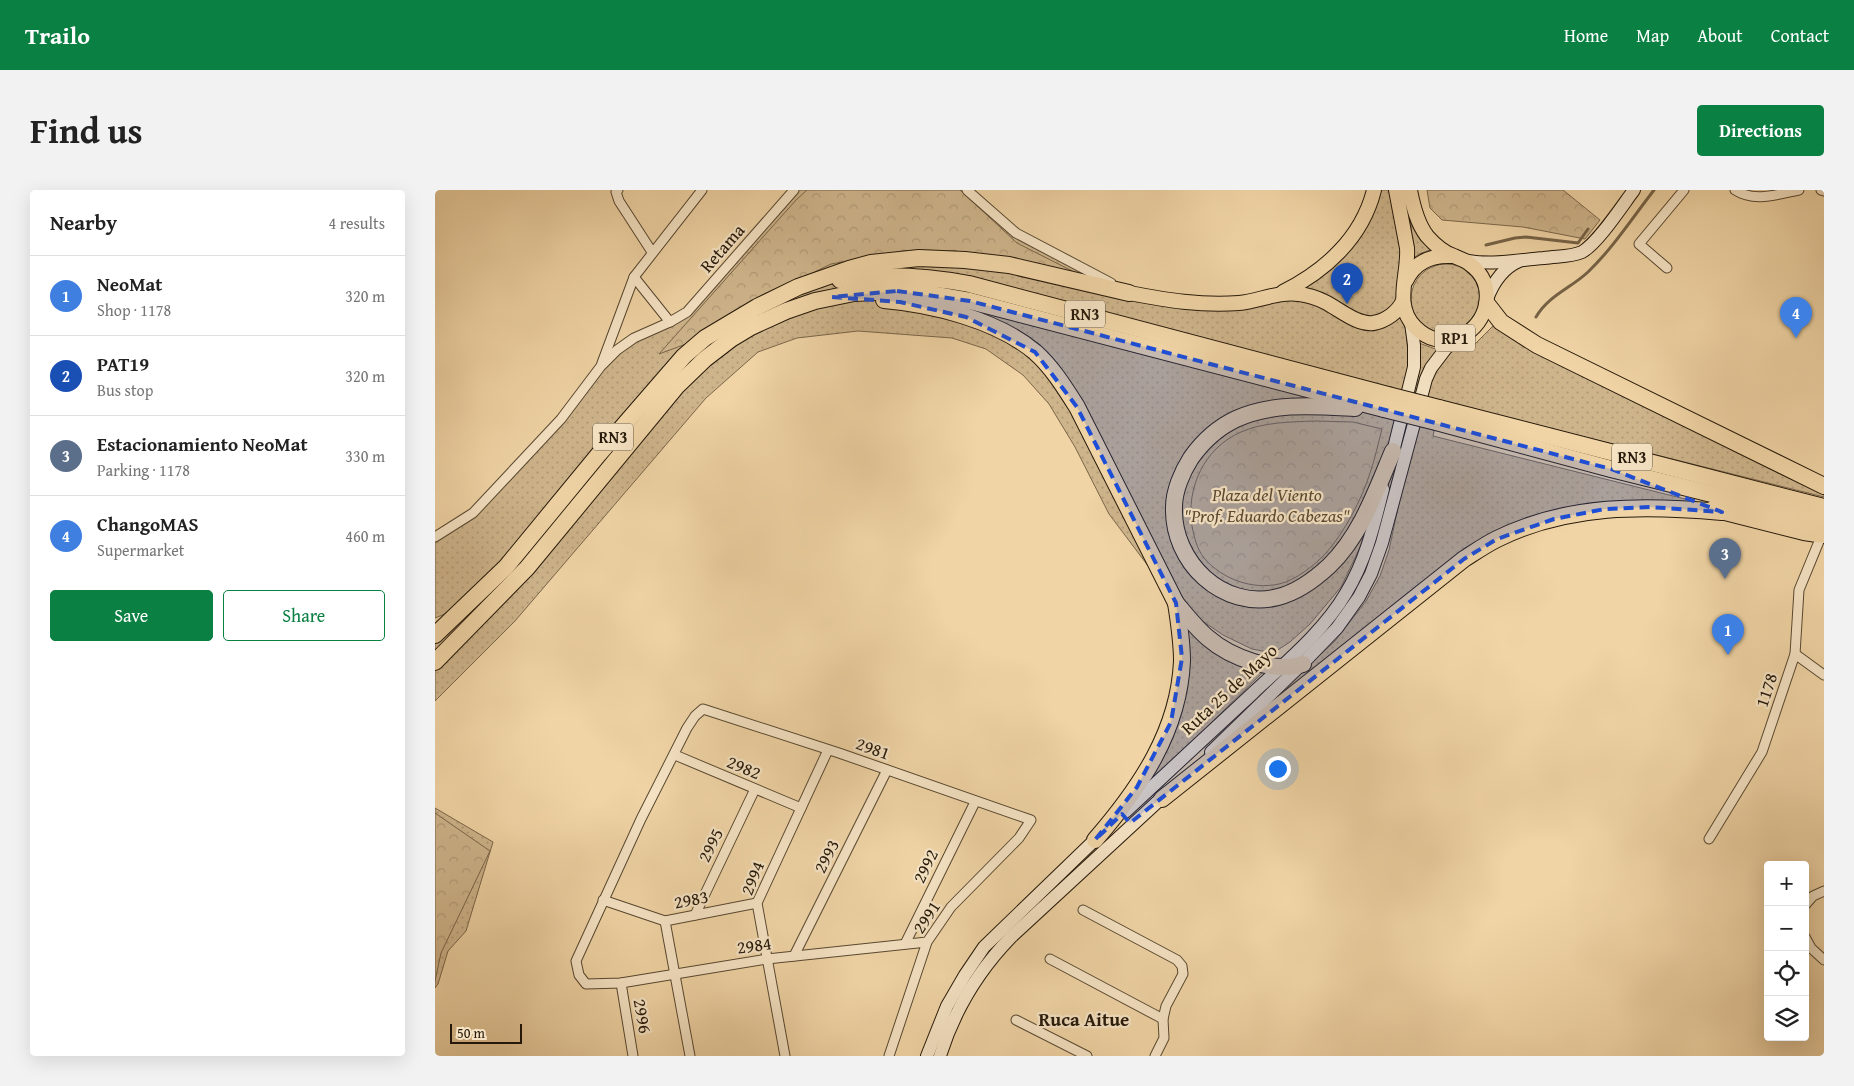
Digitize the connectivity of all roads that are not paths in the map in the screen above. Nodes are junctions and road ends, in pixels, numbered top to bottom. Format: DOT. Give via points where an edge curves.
graph roads {
  1 [pos="702,190"];
  2 [pos="794,190"];
  3 [pos="967,190"];
  4 [pos="1374,190"];
  5 [pos="1396,190"];
  6 [pos="1410,190"];
  7 [pos="1634,190"];
  8 [pos="1684,190"];
  9 [pos="1735,190"];
  10 [pos="1799,190"];
  11 [pos="617,191"];
  12 [pos="652,252"];
  13 [pos="1458,258"];
  14 [pos="1521,260"];
  15 [pos="1667,268"];
  16 [pos="633,277"];
  17 [pos="1404,286"];
  18 [pos="1129,293"];
  19 [pos="778,296"];
  20 [pos="1273,296"];
  21 [pos="832,297"];
  22 [pos="1403,301"];
  23 [pos="1487,301"];
  24 [pos="670,322"];
  25 [pos="1411,323"];
  26 [pos="1453,339"];
  27 [pos="601,366"];
  28 [pos="1386,402"];
  29 [pos="1438,415"];
  30 [pos="1393,451"];
  31 [pos="1611,469"];
  32 [pos="1824,486"];
  33 [pos="1824,507"];
  34 [pos="1722,512"];
  35 [pos="1824,522"];
  36 [pos="435,536"];
  37 [pos="1823,539"];
  38 [pos="470,602"];
  39 [pos="1176,603"];
  40 [pos="435,618"];
  41 [pos="435,635"];
  42 [pos="1795,654"];
  43 [pos="435,662"];
  44 [pos="1303,664"];
  45 [pos="1808,664"];
  46 [pos="1824,665"];
  47 [pos="1280,668"];
  48 [pos="1824,675"];
  49 [pos="828,750"];
  50 [pos="675,755"];
  51 [pos="887,770"];
  52 [pos="755,789"];
  53 [pos="1162,799"];
  54 [pos="975,802"];
  55 [pos="801,808"];
  56 [pos="1031,820"];
  57 [pos="1709,839"];
  58 [pos="1095,840"];
  59 [pos="1824,891"];
  60 [pos="603,900"];
  61 [pos="1809,900"];
  62 [pos="757,903"];
  63 [pos="1083,910"];
  64 [pos="695,915"];
  65 [pos="665,921"];
  66 [pos="927,942"];
  67 [pos="905,944"];
  68 [pos="1809,944"];
  69 [pos="794,956"];
  70 [pos="767,959"];
  71 [pos="1050,960"];
  72 [pos="1824,960"];
  73 [pos="675,973"];
  74 [pos="621,983"];
  75 [pos="1163,1018"];
  76 [pos="1016,1020"];
  77 [pos="633,1056"];
  78 [pos="690,1056"];
  79 [pos="785,1056"];
  80 [pos="889,1056"];
  81 [pos="927,1056"];
  82 [pos="940,1056"];
  83 [pos="1087,1056"];
  84 [pos="1155,1056"];
  1 -- 12 [label="street"];
  2 -- 24 [label="street, Retama" via="687,312"];
  3 -- 18 [label="street" via="1016,233"];
  4 -- 20 [label="main road" via="1367,212 1334,258 1305,280"];
  5 -- 17 [label="main road, RP1" via="1407,248"];
  6 -- 13 [label="main road" via="1423,229 1433,242"];
  7 -- 14 [label="main road" via="1582,252"];
  8 -- 15 [label="street" via="1639,244"];
  9 -- 10 [label="street" via="1750,197"];
  11 -- 12 [label="street" via="619,201"];
  12 -- 16 [label="street"];
  13 -- 14 [label="main road" via="1484,263"];
  13 -- 17 [label="main road" via="1440,255 1423,262 1409,275"];
  13 -- 23 [label="main road" via="1472,265 1483,280"];
  14 -- 23 [label="main road" via="1502,274"];
  16 -- 24 [label="street"];
  16 -- 27 [label="street"];
  17 -- 22 [label="main road, RP1"];
  18 -- 19 [label="highway" via="1009,265 927,258 849,269"];
  18 -- 20 [label="main road" via="1205,304 1242,303"];
  19 -- 28 [label="highway, RN3" via="824,282 888,275 947,280 1021,297"];
  19 -- 38 [label="highway, RN3" via="727,323 684,356 506,568"];
  20 -- 22 [label="main road" via="1292,293 1311,296 1369,323 1393,314"];
  21 -- 28 [label="highway, RN3" via="897,291 971,301"];
  21 -- 39 [label="highway" via="900,302 966,317 993,327 1035,352 1062,383 1077,407"];
  21 -- 43 [label="highway, RN3" via="786,311 751,327 690,372 527,568"];
  22 -- 25 [label="main road, RP1"];
  23 -- 26 [label="main road, Ruta 25 de Mayo / RP1" via="1483,316 1475,327"];
  23 -- 32 [label="highway" via="1501,322 1519,335"];
  24 -- 27 [label="street, Retama" via="634,338"];
  25 -- 26 [label="main road, RP1" via="1430,337"];
  25 -- 30 [label="main road, Ruta 25 de Mayo" via="1414,367"];
  26 -- 44 [label="main road, Ruta 25 de Mayo" via="1431,368 1424,385 1371,574 1351,610"];
  27 -- 36 [label="street" via="561,419 473,513"];
  28 -- 29 [label="highway, RN3, bridge"];
  28 -- 30 [label="highway" via="1283,407 1237,419 1215,431 1195,452 1178,484 1174,507 1184,552 1210,584 1226,592 1259,600 1294,592 1330,565 1350,541"];
  29 -- 31 [label="highway, RN3"];
  29 -- 33 [label="highway, RN3"];
  30 -- 47 [label="main road, Ruta 25 de Mayo" via="1370,541 1353,580 1327,622"];
  31 -- 34 [label="highway"];
  31 -- 35 [label="highway, RN3"];
  34 -- 37 [label="highway"];
  34 -- 53 [label="highway" via="1650,507 1605,509 1554,519 1497,540 1464,558"];
  37 -- 42 [label="street, 1178" via="1799,590"];
  38 -- 40 [label="highway"];
  38 -- 41 [label="highway, RN3"];
  39 -- 47 [label="highway" via="1209,639 1243,658"];
  39 -- 58 [label="highway" via="1182,658 1179,693 1171,722 1137,787"];
  42 -- 45 [label="street"];
  42 -- 57 [label="street, 1178" via="1762,752"];
  44 -- 47 [label="highway"];
  44 -- 53 [label="main road, Ruta 25 de Mayo"];
  45 -- 46 [label="street"];
  45 -- 48 [label="street"];
  47 -- 58 [label="main road, Ruta 25 de Mayo"];
  49 -- 50 [label="street, 2981" via="703,709 687,728"];
  49 -- 51 [label="street, 2981"];
  49 -- 55 [label="street, 2994"];
  50 -- 52 [label="street, 2982"];
  50 -- 60 [label="street"];
  51 -- 54 [label="street, 2981"];
  51 -- 69 [label="street, 2993"];
  52 -- 55 [label="street, 2982"];
  52 -- 64 [label="street, 2995"];
  53 -- 82 [label="main road, Ruta 25 de Mayo" via="993,956 958,1009"];
  54 -- 56 [label="street, 2981"];
  54 -- 67 [label="street, 2992"];
  55 -- 62 [label="street, 2994"];
  56 -- 66 [label="street, 2991" via="1019,838 951,907"];
  58 -- 81 [label="main road, Ruta 25 de Mayo" via="984,947 947,1006"];
  59 -- 61 [label="street"];
  60 -- 65 [label="street, 2983"];
  60 -- 74 [label="street, 2984" via="576,961 579,976 586,984"];
  62 -- 64 [label="street, 2983"];
  62 -- 70 [label="street, 2994"];
  63 -- 75 [label="street" via="1177,960 1182,966 1183,974"];
  64 -- 65 [label="street, 2983"];
  65 -- 73 [label="street"];
  66 -- 67 [label="street, 2984"];
  66 -- 80 [label="street, 2991"];
  67 -- 69 [label="street, 2984"];
  68 -- 72 [label="street"];
  69 -- 70 [label="street, 2984"];
  70 -- 73 [label="street, 2984"];
  70 -- 79 [label="street, 2994"];
  71 -- 75 [label="street"];
  73 -- 74 [label="street, 2984"];
  73 -- 78 [label="street"];
  74 -- 77 [label="street, 2996"];
  75 -- 84 [label="street" via="1164,1038"];
  76 -- 83 [label="street"];
}
